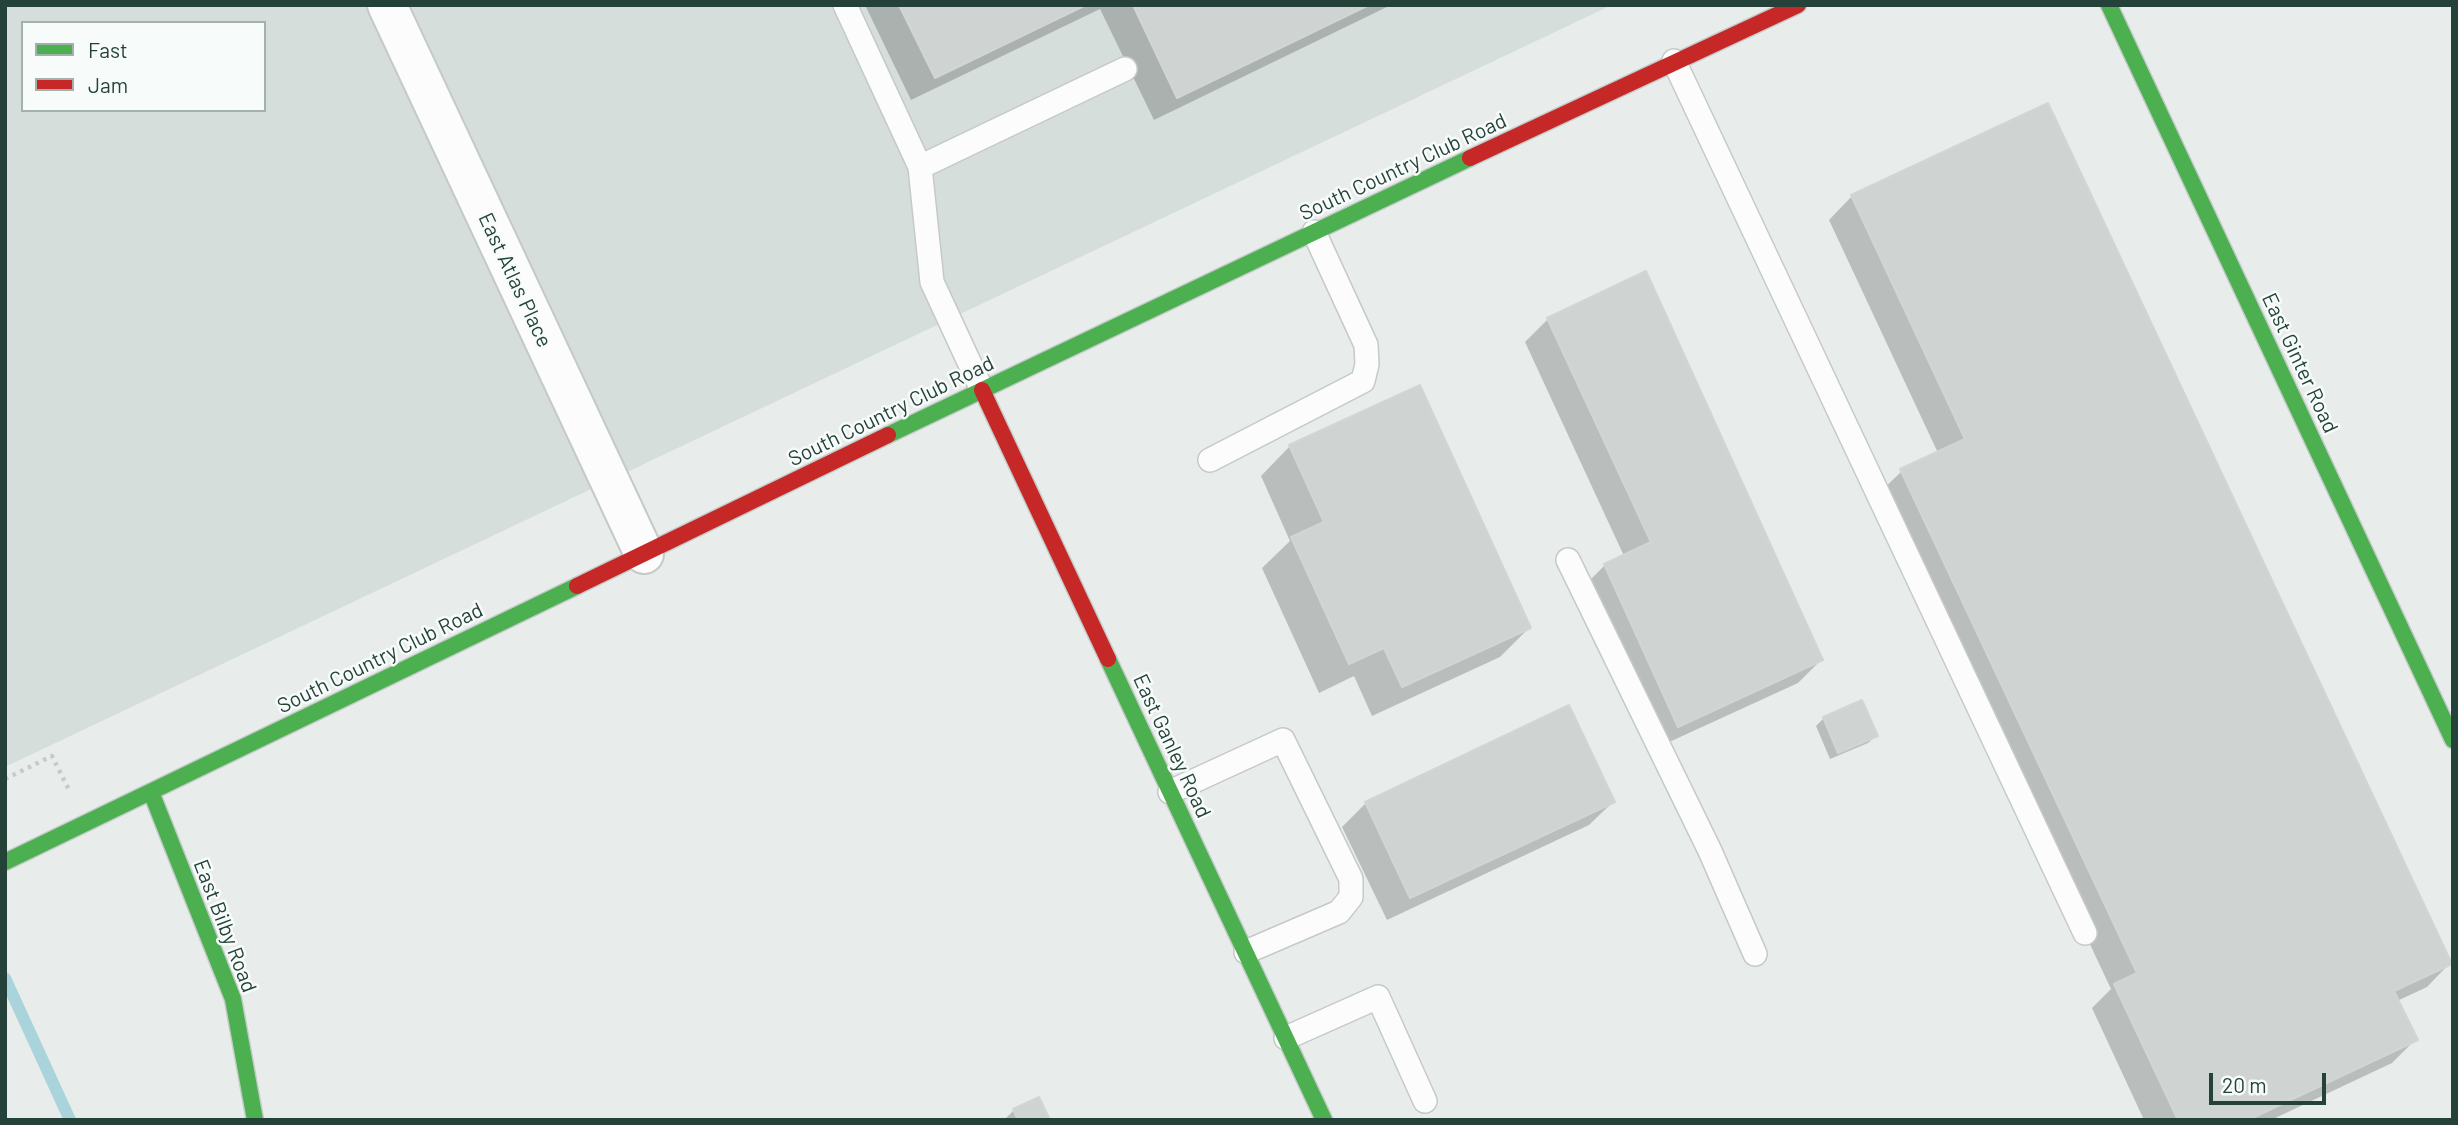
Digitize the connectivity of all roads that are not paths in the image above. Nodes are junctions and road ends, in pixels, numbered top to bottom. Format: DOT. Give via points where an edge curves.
graph roads {
  1 [pos="387,5"];
  2 [pos="845,5"];
  3 [pos="1798,5"];
  4 [pos="2109,5"];
  5 [pos="1674,61"];
  6 [pos="1125,69"];
  7 [pos="920,167"];
  8 [pos="1314,232"];
  9 [pos="982,390"];
  10 [pos="1210,460"];
  11 [pos="644,554"];
  12 [pos="1568,560"];
  13 [pos="2453,740"];
  14 [pos="151,792"];
  15 [pos="1170,792"];
  16 [pos="5,862"];
  17 [pos="2085,933"];
  18 [pos="1246,952"];
  19 [pos="1755,954"];
  20 [pos="1286,1038"];
  21 [pos="1425,1101"];
  22 [pos="255,1120"];
  23 [pos="1324,1120"];
  1 -- 11 [label="street, East Atlas Place"];
  2 -- 7 [label="lane"];
  3 -- 5 [label="street, South Country Club Road"];
  4 -- 13 [label="street, East Ginter Road"];
  5 -- 8 [label="street, South Country Club Road"];
  5 -- 17 [label="lane"];
  6 -- 7 [label="lane"];
  7 -- 9 [label="lane" via="932,282"];
  8 -- 9 [label="street, South Country Club Road"];
  8 -- 10 [label="lane" via="1366,345 1363,381"];
  9 -- 11 [label="street, South Country Club Road"];
  9 -- 15 [label="street, East Ganley Road"];
  11 -- 14 [label="street, South Country Club Road"];
  12 -- 19 [label="lane"];
  14 -- 16 [label="street, South Country Club Road"];
  14 -- 22 [label="street, East Bilby Road" via="233,999"];
  15 -- 18 [label="street, East Ganley Road"];
  15 -- 18 [label="lane" via="1283,740 1351,879 1351,897 1339,912"];
  18 -- 20 [label="street, East Ganley Road"];
  20 -- 21 [label="lane" via="1378,998"];
  20 -- 23 [label="street, East Ganley Road"];
}
